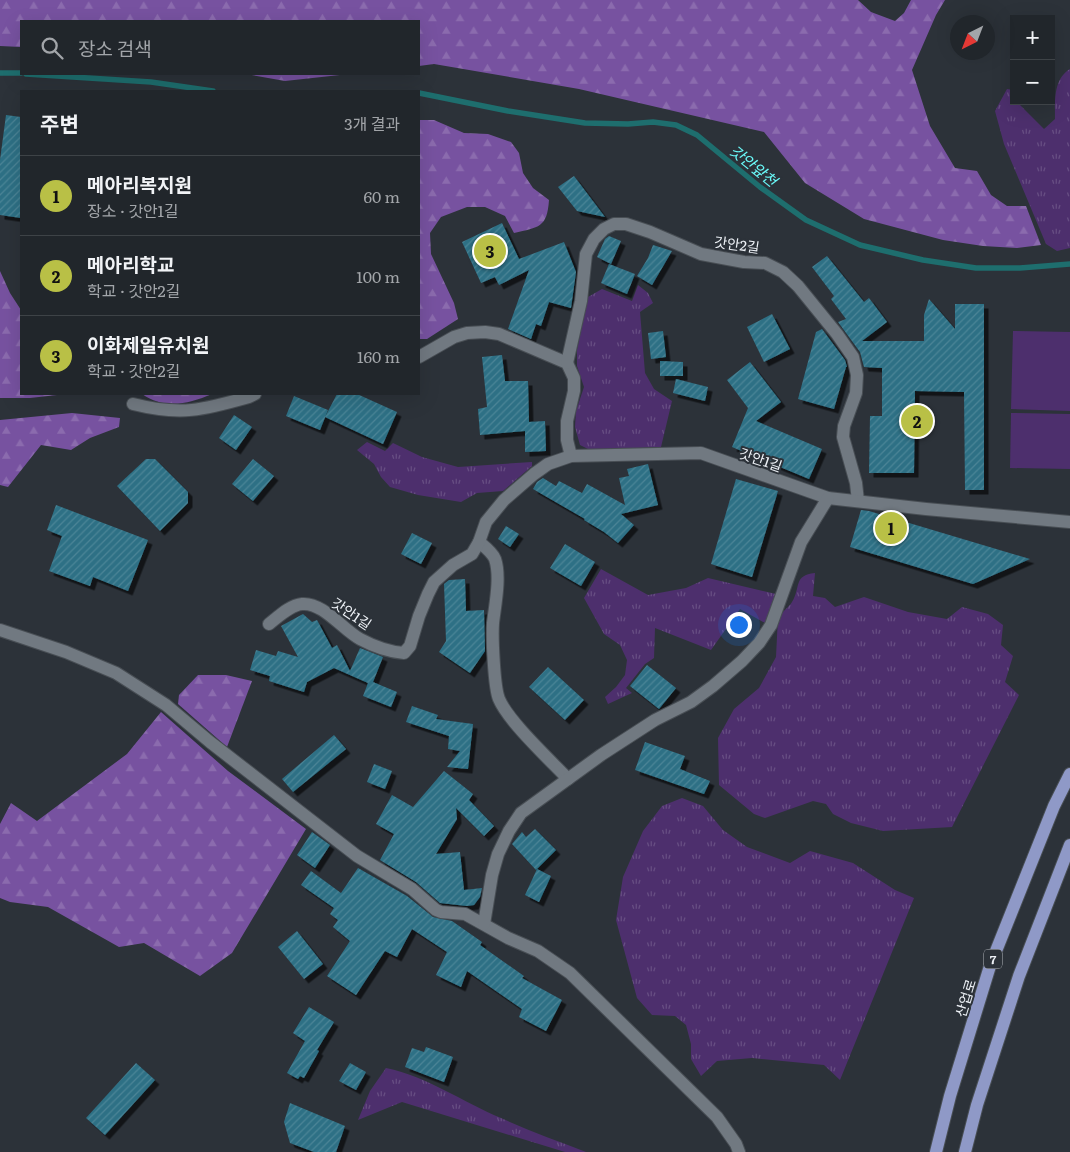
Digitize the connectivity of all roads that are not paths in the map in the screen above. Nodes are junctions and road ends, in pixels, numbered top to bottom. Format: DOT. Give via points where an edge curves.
graph roads {
  1 [pos="420,356"];
  2 [pos="566,362"];
  3 [pos="252,395"];
  4 [pos="133,404"];
  5 [pos="571,456"];
  6 [pos="828,498"];
  7 [pos="858,501"];
  8 [pos="1070,522"];
  9 [pos="480,542"];
  10 [pos="269,624"];
  11 [pos="0,630"];
  12 [pos="1070,774"];
  13 [pos="568,779"];
  14 [pos="1070,845"];
  15 [pos="484,924"];
  16 [pos="739,1152"];
  17 [pos="936,1152"];
  18 [pos="965,1152"];
  1 -- 2 [label="street" via="454,337 485,332 499,334"];
  2 -- 5 [label="street" via="574,378 567,421"];
  2 -- 7 [label="street, 갓안2길" via="581,301 586,254 604,228 626,224 701,254 765,263 783,272 798,286 853,357 856,393 842,437"];
  3 -- 4 [label="street" via="199,410 175,412"];
  5 -- 6 [label="street, 갓안1길" via="701,453"];
  5 -- 9 [label="street, 갓안1길" via="548,464 504,500 486,522"];
  6 -- 7 [label="street, 갓안1길"];
  6 -- 13 [label="street" via="801,542 771,625 759,643 691,702 655,720"];
  7 -- 8 [label="street, 갓안1길"];
  9 -- 10 [label="street, 갓안1길" via="472,554 434,582 410,646 404,653 361,640 331,615 309,604 300,604"];
  9 -- 13 [label="street" via="494,558 496,569 493,626 495,682 499,699"];
  11 -- 15 [label="street" via="116,673 166,704 357,856 412,889 436,910 465,914"];
  12 -- 17 [label="main road, 산업로 / 7" via="990,966"];
  13 -- 15 [label="street" via="521,814 509,831 492,875"];
  14 -- 18 [label="main road, 7" via="1018,976"];
  15 -- 16 [label="street" via="538,951 570,973 717,1117"];
}
